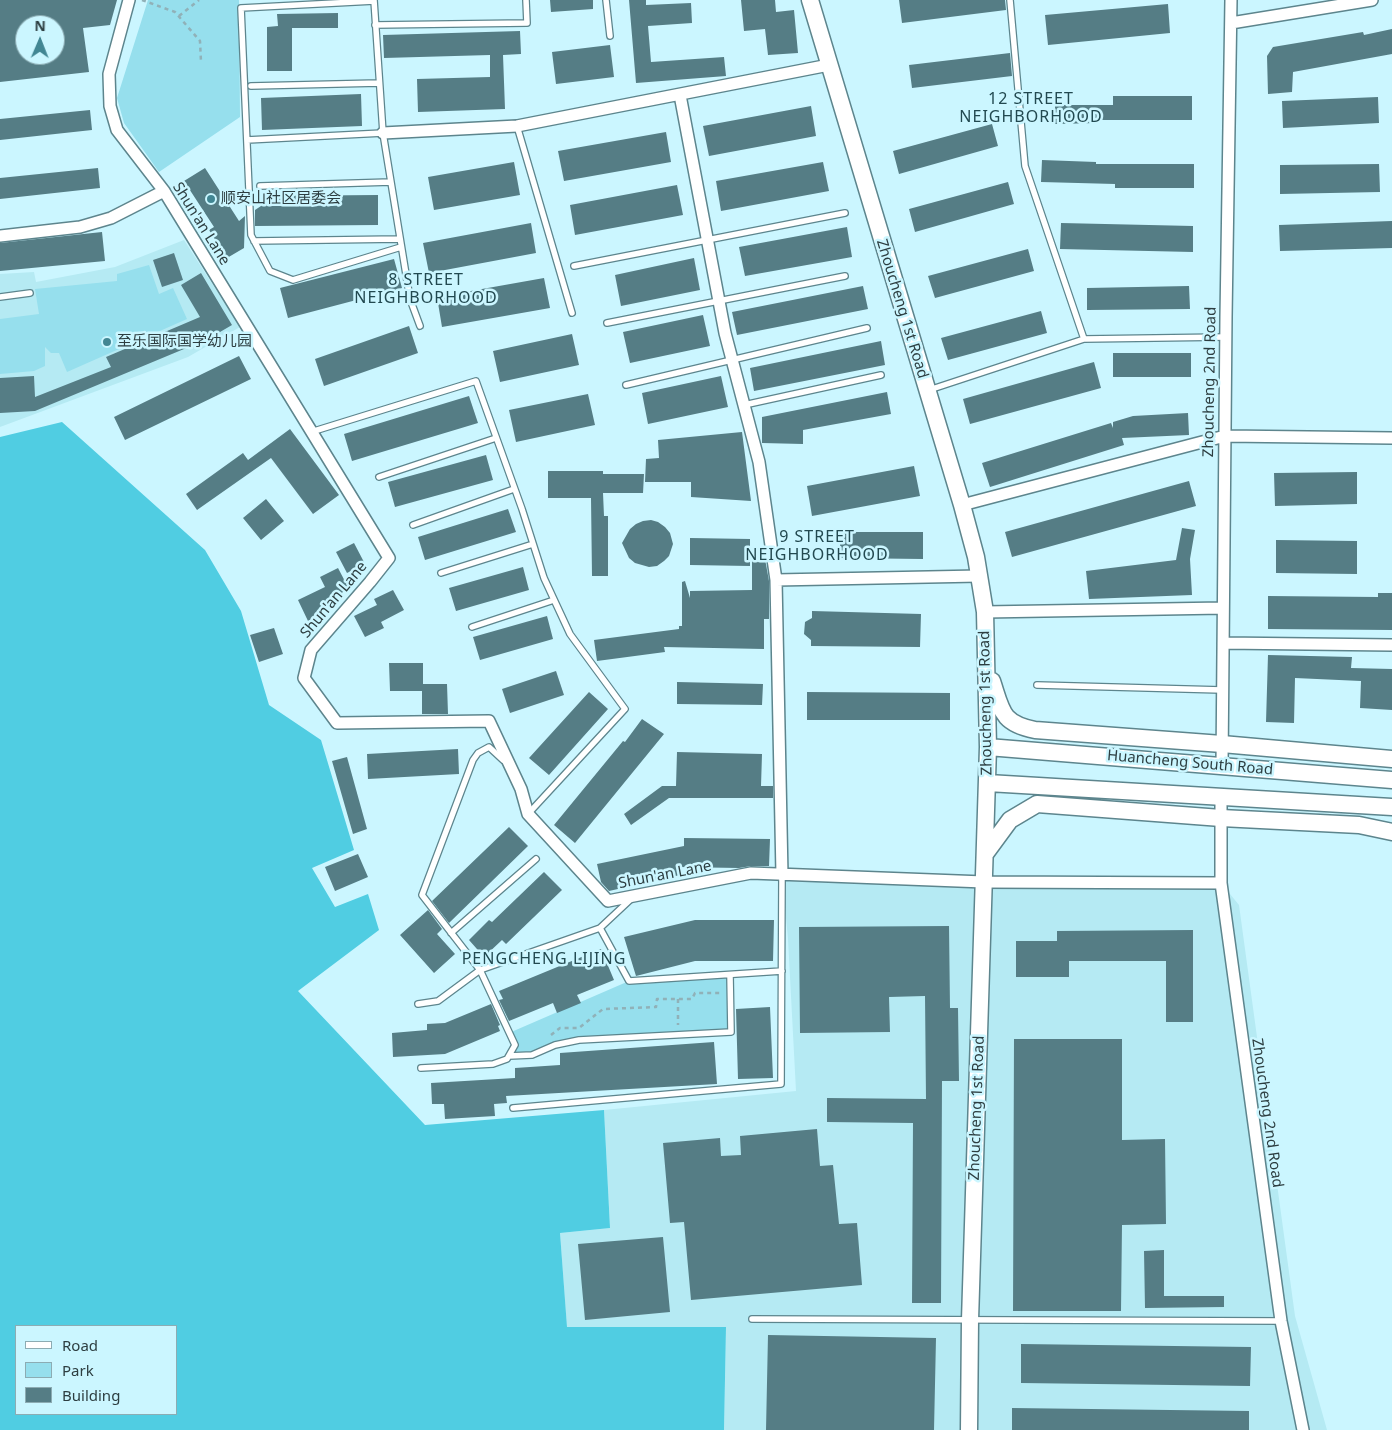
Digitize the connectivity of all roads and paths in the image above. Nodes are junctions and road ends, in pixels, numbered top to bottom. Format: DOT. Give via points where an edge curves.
graph roads {
  1 [pos="129,0"];
  2 [pos="140,0"];
  3 [pos="199,0"];
  4 [pos="526,0"];
  5 [pos="606,0"];
  6 [pos="810,0"];
  7 [pos="1010,0"];
  8 [pos="1231,0"];
  9 [pos="1372,0"];
  10 [pos="374,1"];
  11 [pos="178,16"];
  12 [pos="1231,23"];
  13 [pos="375,25"];
  14 [pos="610,36"];
  15 [pos="201,62"];
  16 [pos="829,65"];
  17 [pos="379,83"];
  18 [pos="251,86"];
  19 [pos="680,95"];
  20 [pos="517,126"];
  21 [pos="383,133"];
  22 [pos="247,140"];
  23 [pos="391,182"];
  24 [pos="260,186"];
  25 [pos="164,191"];
  26 [pos="845,213"];
  27 [pos="0,236"];
  28 [pos="400,239"];
  29 [pos="254,240"];
  30 [pos="707,240"];
  31 [pos="402,247"];
  32 [pos="574,266"];
  33 [pos="845,276"];
  34 [pos="30,294"];
  35 [pos="0,297"];
  36 [pos="718,300"];
  37 [pos="572,313"];
  38 [pos="607,323"];
  39 [pos="420,326"];
  40 [pos="867,328"];
  41 [pos="1226,338"];
  42 [pos="1084,339"];
  43 [pos="732,359"];
  44 [pos="881,376"];
  45 [pos="626,385"];
  46 [pos="927,391"];
  47 [pos="744,405"];
  48 [pos="311,432"];
  49 [pos="1225,436"];
  50 [pos="496,438"];
  51 [pos="1392,438"];
  52 [pos="379,477"];
  53 [pos="514,489"];
  54 [pos="962,506"];
  55 [pos="413,525"];
  56 [pos="533,544"];
  57 [pos="441,574"];
  58 [pos="979,576"];
  59 [pos="776,580"];
  60 [pos="554,600"];
  61 [pos="1223,608"];
  62 [pos="985,612"];
  63 [pos="472,627"];
  64 [pos="1223,643"];
  65 [pos="1392,645"];
  66 [pos="986,662"];
  67 [pos="1037,684"];
  68 [pos="1222,690"];
  69 [pos="1222,744"];
  70 [pos="988,747"];
  71 [pos="1392,759"];
  72 [pos="1222,765"];
  73 [pos="512,771"];
  74 [pos="1392,780"];
  75 [pos="988,783"];
  76 [pos="1221,797"];
  77 [pos="1392,807"];
  78 [pos="528,814"];
  79 [pos="1221,818"];
  80 [pos="1392,832"];
  81 [pos="985,854"];
  82 [pos="536,859"];
  83 [pos="782,875"];
  84 [pos="984,882"];
  85 [pos="1221,884"];
  86 [pos="633,896"];
  87 [pos="600,928"];
  88 [pos="451,933"];
  89 [pos="480,970"];
  90 [pos="782,971"];
  91 [pos="730,975"];
  92 [pos="730,993"];
  93 [pos="678,999"];
  94 [pos="418,1004"];
  95 [pos="678,1035"];
  96 [pos="546,1038"];
  97 [pos="509,1056"];
  98 [pos="421,1068"];
  99 [pos="513,1108"];
  100 [pos="752,1319"];
  101 [pos="970,1320"];
  102 [pos="1281,1321"];
  103 [pos="969,1430"];
  104 [pos="1303,1430"];
  1 -- 25 [label="street, Shun'an Lane" via="109,74 110,106 118,130"];
  2 -- 11 [label="path" via="175,12"];
  3 -- 11 [label="path"];
  4 -- 13 [label="lane" via="527,23"];
  5 -- 14 [label="lane"];
  6 -- 16 [label="street, Zhoucheng 1st Road"];
  7 -- 42 [label="lane" via="1025,166"];
  8 -- 12 [label="street, Zhoucheng 2nd Road"];
  9 -- 12 [label="street"];
  10 -- 13 [label="lane"];
  10 -- 22 [label="lane" via="241,8"];
  11 -- 15 [label="path" via="200,41"];
  12 -- 41 [label="street, Zhoucheng 2nd Road"];
  13 -- 17 [label="lane"];
  16 -- 19 [label="street"];
  16 -- 46 [label="street, Zhoucheng 1st Road"];
  17 -- 18 [label="lane"];
  17 -- 21 [label="lane"];
  19 -- 20 [label="street"];
  19 -- 30 [label="street"];
  20 -- 21 [label="street"];
  20 -- 37 [label="lane"];
  21 -- 22 [label="lane"];
  21 -- 23 [label="lane"];
  22 -- 29 [label="lane" via="251,235"];
  23 -- 24 [label="lane"];
  23 -- 28 [label="lane"];
  25 -- 27 [label="street" via="111,218 80,227"];
  25 -- 48 [label="street, Shun'an Lane"];
  26 -- 30 [label="lane"];
  28 -- 29 [label="lane"];
  28 -- 31 [label="lane"];
  29 -- 31 [label="lane" via="270,271 293,280"];
  30 -- 32 [label="lane"];
  30 -- 36 [label="street"];
  31 -- 39 [label="lane" via="410,299"];
  33 -- 36 [label="lane"];
  34 -- 35 [label="lane"];
  36 -- 38 [label="lane"];
  36 -- 43 [label="street"];
  40 -- 43 [label="lane"];
  41 -- 42 [label="lane"];
  41 -- 49 [label="street, Zhoucheng 2nd Road"];
  42 -- 46 [label="lane"];
  43 -- 45 [label="lane"];
  43 -- 47 [label="street"];
  44 -- 47 [label="lane"];
  46 -- 54 [label="street, Zhoucheng 1st Road"];
  47 -- 59 [label="street" via="759,462"];
  48 -- 50 [label="lane" via="476,381"];
  48 -- 73 [label="street, Shun'an Lane" via="389,558 310,650 304,678 337,723 489,721"];
  49 -- 51 [label="street"];
  49 -- 54 [label="street"];
  49 -- 61 [label="street, Zhoucheng 2nd Road"];
  50 -- 52 [label="lane"];
  50 -- 53 [label="lane"];
  53 -- 55 [label="lane"];
  53 -- 56 [label="lane"];
  54 -- 58 [label="street, Zhoucheng 1st Road"];
  56 -- 57 [label="lane"];
  56 -- 60 [label="lane"];
  58 -- 59 [label="street"];
  58 -- 62 [label="street, Zhoucheng 1st Road"];
  59 -- 83 [label="street"];
  60 -- 63 [label="lane"];
  60 -- 78 [label="lane" via="570,634 625,709"];
  61 -- 62 [label="street"];
  61 -- 64 [label="street, Zhoucheng 2nd Road"];
  62 -- 66 [label="street, Zhoucheng 1st Road"];
  64 -- 65 [label="street"];
  64 -- 68 [label="street, Zhoucheng 2nd Road"];
  66 -- 69 [label="street" via="1002,713 1018,726"];
  66 -- 70 [label="street, Zhoucheng 1st Road"];
  67 -- 68 [label="lane"];
  68 -- 69 [label="street, Zhoucheng 2nd Road"];
  69 -- 71 [label="street"];
  69 -- 72 [label="street, Zhoucheng 2nd Road"];
  70 -- 72 [label="street, Huancheng South Road"];
  70 -- 75 [label="street, Zhoucheng 1st Road"];
  72 -- 74 [label="street, Huancheng South Road"];
  73 -- 78 [label="street, Shun'an Lane"];
  73 -- 88 [label="lane" via="489,747 478,753 422,895"];
  75 -- 76 [label="street, Huancheng South Road"];
  75 -- 81 [label="street, Zhoucheng 1st Road"];
  76 -- 77 [label="street, Huancheng South Road"];
  76 -- 79 [label="street, Zhoucheng 2nd Road"];
  78 -- 86 [label="street, Shun'an Lane" via="608,901"];
  79 -- 80 [label="street" via="1359,825"];
  79 -- 81 [label="street" via="1038,804 1010,820"];
  79 -- 85 [label="street, Zhoucheng 2nd Road"];
  81 -- 84 [label="street, Zhoucheng 1st Road"];
  82 -- 88 [label="lane"];
  83 -- 84 [label="street, Shun'an Lane"];
  83 -- 86 [label="street, Shun'an Lane" via="751,873"];
  83 -- 90 [label="lane"];
  84 -- 85 [label="street, Shun'an Lane"];
  84 -- 101 [label="street, Zhoucheng 1st Road"];
  85 -- 102 [label="street, Zhoucheng 2nd Road"];
  86 -- 87 [label="lane"];
  87 -- 89 [label="lane"];
  87 -- 91 [label="lane" via="629,981"];
  88 -- 89 [label="lane"];
  89 -- 94 [label="lane" via="438,1001"];
  89 -- 97 [label="lane" via="515,1044"];
  90 -- 91 [label="lane"];
  90 -- 99 [label="lane" via="781,1084"];
  91 -- 92 [label="lane"];
  92 -- 93 [label="path" via="695,993 692,999"];
  92 -- 95 [label="lane" via="732,1032"];
  93 -- 95 [label="path"];
  93 -- 96 [label="path" via="656,999 656,1007 603,1009 580,1028 560,1028"];
  95 -- 97 [label="lane" via="579,1040 532,1055"];
  97 -- 98 [label="lane" via="493,1064"];
  100 -- 101 [label="lane"];
  101 -- 102 [label="lane"];
  101 -- 103 [label="street, Zhoucheng 1st Road"];
  102 -- 104 [label="street, Zhoucheng 2nd Road"];
}
